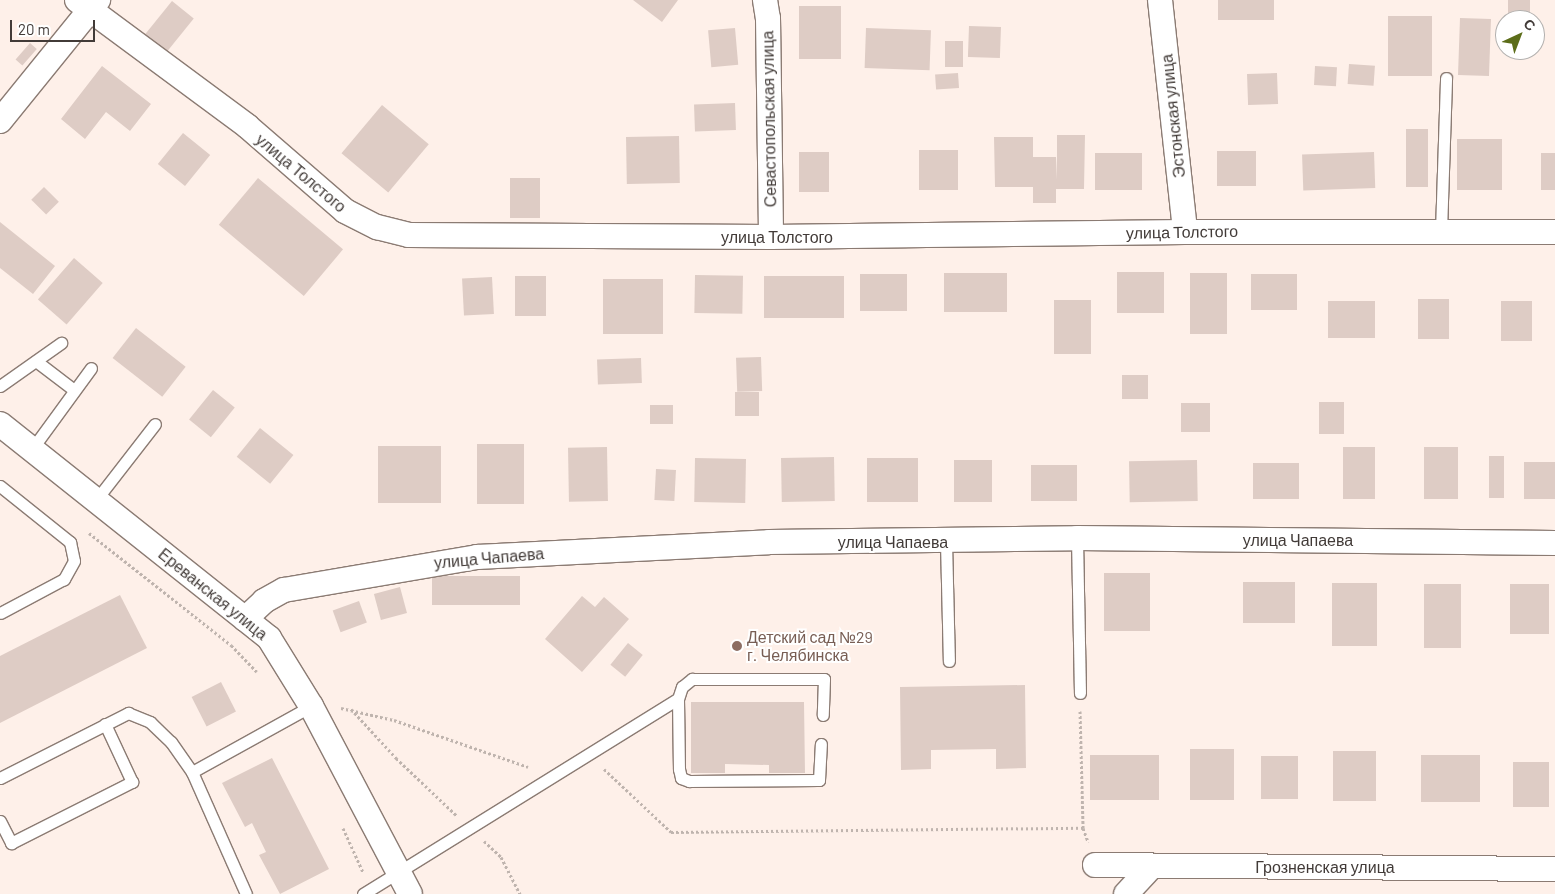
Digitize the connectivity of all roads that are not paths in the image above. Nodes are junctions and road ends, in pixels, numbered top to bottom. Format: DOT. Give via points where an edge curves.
graph roads {
  1 [pos="765,0"];
  2 [pos="1160,0"];
  3 [pos="89,3"];
  4 [pos="1446,78"];
  5 [pos="0,122"];
  6 [pos="1441,230"];
  7 [pos="1185,232"];
  8 [pos="1555,232"];
  9 [pos="771,238"];
  10 [pos="62,343"];
  11 [pos="36,361"];
  12 [pos="90,368"];
  13 [pos="0,386"];
  14 [pos="74,390"];
  15 [pos="0,424"];
  16 [pos="155,424"];
  17 [pos="32,449"];
  18 [pos="0,486"];
  19 [pos="96,500"];
  20 [pos="1077,538"];
  21 [pos="946,542"];
  22 [pos="1555,543"];
  23 [pos="0,613"];
  24 [pos="246,619"];
  25 [pos="949,661"];
  26 [pos="1080,693"];
  27 [pos="678,699"];
  28 [pos="311,706"];
  29 [pos="823,715"];
  30 [pos="105,724"];
  31 [pos="821,744"];
  32 [pos="192,772"];
  33 [pos="0,778"];
  34 [pos="0,821"];
  35 [pos="1095,865"];
  36 [pos="1152,866"];
  37 [pos="1555,870"];
  38 [pos="398,873"];
  39 [pos="367,892"];
  40 [pos="246,894"];
  41 [pos="410,894"];
  42 [pos="1126,894"];
  1 -- 9 [label="street, Севастопольская улица" via="768,18"];
  2 -- 7 [label="street, Эстонская улица"];
  3 -- 5 [label="street"];
  3 -- 9 [label="street, улица Толстого" via="247,126 345,211 377,228 409,235"];
  4 -- 6 [label="lane"];
  6 -- 7 [label="street, улица Толстого"];
  6 -- 8 [label="street, улица Толстого"];
  7 -- 9 [label="street, улица Толстого"];
  10 -- 11 [label="lane"];
  11 -- 13 [label="lane"];
  11 -- 14 [label="lane"];
  12 -- 14 [label="lane"];
  14 -- 17 [label="lane"];
  15 -- 17 [label="street, Ереванская улица"];
  16 -- 19 [label="lane"];
  17 -- 19 [label="street, Ереванская улица"];
  18 -- 23 [label="lane" via="70,542 74,561 64,579"];
  19 -- 24 [label="street, Ереванская улица"];
  20 -- 21 [label="street, улица Чапаева"];
  20 -- 22 [label="street, улица Чапаева"];
  20 -- 26 [label="lane"];
  21 -- 24 [label="street, улица Чапаева" via="769,542 477,557 284,590 264,601"];
  21 -- 25 [label="lane"];
  24 -- 28 [label="street, Ереванская улица" via="277,647"];
  27 -- 29 [label="lane" via="682,687 692,679 824,679"];
  27 -- 31 [label="lane" via="679,768 681,778 689,781 819,780"];
  27 -- 38 [label="lane"];
  28 -- 32 [label="lane"];
  28 -- 38 [label="street, Ереванская улица"];
  30 -- 32 [label="lane" via="128,713 150,722"];
  30 -- 33 [label="lane"];
  30 -- 34 [label="lane" via="132,782 11,843"];
  32 -- 40 [label="lane"];
  35 -- 36 [label="street, Грозненская улица"];
  36 -- 37 [label="street, Грозненская улица"];
  36 -- 42 [label="street"];
  38 -- 39 [label="lane"];
  38 -- 41 [label="street, Ереванская улица"];
}
